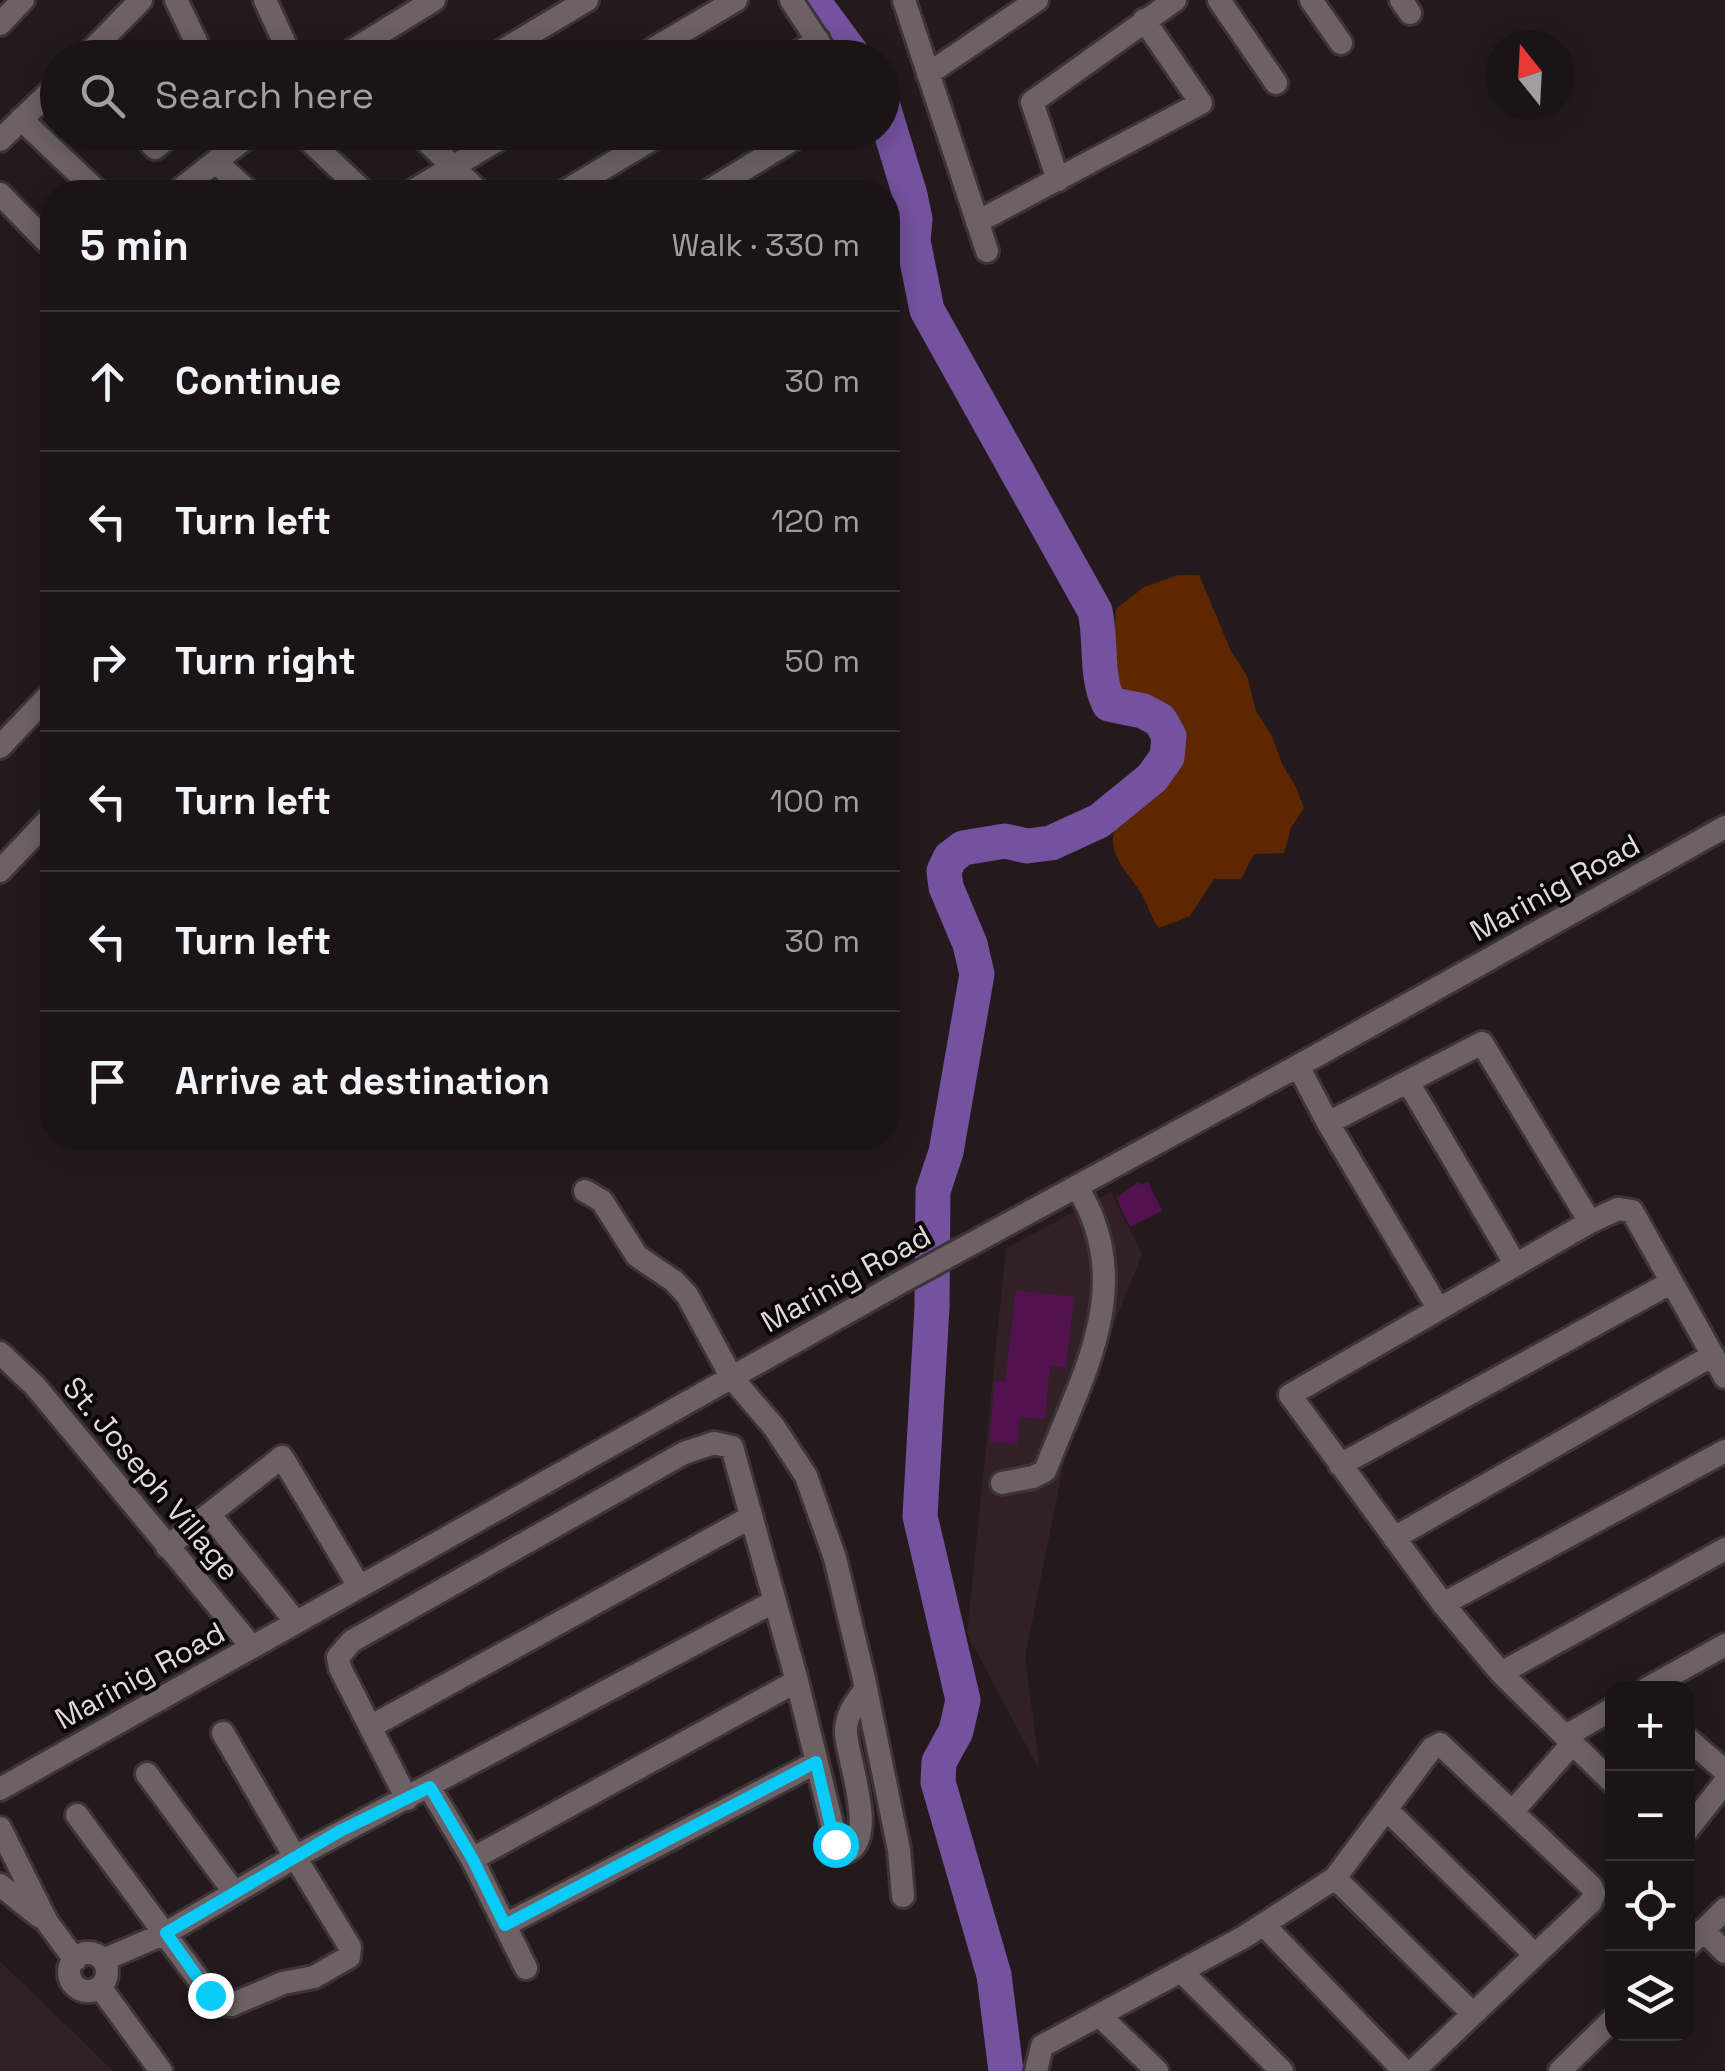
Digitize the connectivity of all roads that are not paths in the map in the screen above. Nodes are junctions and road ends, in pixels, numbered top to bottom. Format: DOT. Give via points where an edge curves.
graph roads {
  1 [pos="24,0"];
  2 [pos="141,0"];
  3 [pos="176,0"];
  4 [pos="265,0"];
  5 [pos="434,0"];
  6 [pos="586,0"];
  7 [pos="736,0"];
  8 [pos="791,0"];
  9 [pos="904,0"];
  10 [pos="1038,0"];
  11 [pos="1175,0"];
  12 [pos="1218,0"];
  13 [pos="1311,0"];
  14 [pos="1144,20"];
  15 [pos="0,24"];
  16 [pos="102,40"];
  17 [pos="195,40"];
  18 [pos="283,40"];
  19 [pos="369,40"];
  20 [pos="520,40"];
  21 [pos="668,40"];
  22 [pos="817,40"];
  23 [pos="1341,43"];
  24 [pos="928,74"];
  25 [pos="1276,84"];
  26 [pos="40,101"];
  27 [pos="21,119"];
  28 [pos="40,137"];
  29 [pos="0,140"];
  30 [pos="54,150"];
  31 [pos="231,150"];
  32 [pos="319,150"];
  33 [pos="434,150"];
  34 [pos="482,150"];
  35 [pos="634,150"];
  36 [pos="776,150"];
  37 [pos="216,162"];
  38 [pos="452,168"];
  39 [pos="85,180"];
  40 [pos="193,180"];
  41 [pos="236,180"];
  42 [pos="351,180"];
  43 [pos="432,180"];
  44 [pos="466,180"];
  45 [pos="584,180"];
  46 [pos="727,180"];
  47 [pos="1058,180"];
  48 [pos="0,194"];
  49 [pos="977,222"];
  50 [pos="40,234"];
  51 [pos="987,251"];
  52 [pos="40,705"];
  53 [pos="0,747"];
  54 [pos="1725,827"];
  55 [pos="40,829"];
  56 [pos="0,871"];
  57 [pos="1298,1066"];
  58 [pos="1408,1082"];
  59 [pos="1328,1123"];
  60 [pos="1076,1187"];
  61 [pos="586,1191"];
  62 [pos="1590,1222"];
  63 [pos="1516,1264"];
  64 [pos="1672,1282"];
  65 [pos="1438,1308"];
  66 [pos="0,1353"];
  67 [pos="1712,1355"];
  68 [pos="1725,1377"];
  69 [pos="732,1378"];
  70 [pos="1725,1451"];
  71 [pos="1340,1465"];
  72 [pos="1002,1483"];
  73 [pos="209,1514"];
  74 [pos="751,1518"];
  75 [pos="1394,1538"];
  76 [pos="167,1547"];
  77 [pos="1725,1549"];
  78 [pos="359,1586"];
  79 [pos="774,1601"];
  80 [pos="1442,1604"];
  81 [pos="296,1622"];
  82 [pos="1725,1645"];
  83 [pos="252,1647"];
  84 [pos="1501,1674"];
  85 [pos="797,1680"];
  86 [pos="1661,1681"];
  87 [pos="864,1690"];
  88 [pos="1605,1714"];
  89 [pos="370,1726"];
  90 [pos="223,1733"];
  91 [pos="1569,1740"];
  92 [pos="1695,1745"];
  93 [pos="816,1762"];
  94 [pos="1725,1771"];
  95 [pos="147,1774"];
  96 [pos="1605,1775"];
  97 [pos="1725,1782"];
  98 [pos="430,1787"];
  99 [pos="0,1789"];
  100 [pos="408,1798"];
  101 [pos="1386,1809"];
  102 [pos="1514,1810"];
  103 [pos="76,1815"];
  104 [pos="1695,1819"];
  105 [pos="0,1828"];
  106 [pos="295,1857"];
  107 [pos="472,1858"];
  108 [pos="1335,1878"];
  109 [pos="0,1885"];
  110 [pos="234,1892"];
  111 [pos="903,1896"];
  112 [pos="1725,1909"];
  113 [pos="47,1922"];
  114 [pos="505,1925"];
  115 [pos="1264,1925"];
  116 [pos="166,1933"];
  117 [pos="1696,1938"];
  118 [pos="1725,1952"];
  119 [pos="1535,1955"];
  120 [pos="75,1960"];
  121 [pos="102,1960"];
  122 [pos="526,1968"];
  123 [pos="1181,1971"];
  124 [pos="100,1987"];
  125 [pos="1472,2013"];
  126 [pos="1100,2016"];
  127 [pos="1605,2027"];
  128 [pos="161,2071"];
  129 [pos="1036,2071"];
  130 [pos="1157,2071"];
  131 [pos="1282,2071"];
  132 [pos="1404,2071"];
  133 [pos="1413,2071"];
  134 [pos="1560,2071"];
  1 -- 15 [label="street"];
  2 -- 16 [label="street"];
  3 -- 17 [label="street"];
  4 -- 18 [label="street"];
  5 -- 19 [label="street"];
  6 -- 20 [label="street"];
  7 -- 21 [label="street"];
  8 -- 22 [label="street"];
  9 -- 24 [label="street"];
  10 -- 24 [label="street"];
  11 -- 14 [label="street"];
  12 -- 25 [label="street"];
  13 -- 23 [label="street"];
  14 -- 47 [label="street" via="1032,102"];
  14 -- 47 [label="street" via="1200,102"];
  24 -- 49 [label="street"];
  26 -- 27 [label="street"];
  27 -- 28 [label="street"];
  27 -- 29 [label="street"];
  30 -- 39 [label="street"];
  31 -- 37 [label="street"];
  32 -- 42 [label="street"];
  33 -- 38 [label="street"];
  34 -- 38 [label="street"];
  35 -- 45 [label="street"];
  36 -- 46 [label="street"];
  37 -- 40 [label="street"];
  37 -- 41 [label="street"];
  38 -- 43 [label="street"];
  38 -- 44 [label="street"];
  47 -- 49 [label="street"];
  48 -- 50 [label="street"];
  49 -- 51 [label="street"];
  52 -- 53 [label="street"];
  54 -- 57 [label="street, Marinig Road"];
  55 -- 56 [label="street"];
  57 -- 59 [label="street"];
  57 -- 60 [label="street, Marinig Road"];
  58 -- 59 [label="street"];
  58 -- 62 [label="street" via="1482,1043"];
  58 -- 63 [label="street"];
  59 -- 65 [label="street"];
  60 -- 69 [label="street, Marinig Road"];
  60 -- 72 [label="street" via="1096,1226 1106,1275 1104,1316 1046,1470"];
  61 -- 69 [label="street" via="602,1201 637,1256 687,1295"];
  62 -- 63 [label="street"];
  62 -- 64 [label="street" via="1618,1209 1632,1211"];
  63 -- 65 [label="street"];
  64 -- 67 [label="street"];
  64 -- 71 [label="street"];
  65 -- 71 [label="street" via="1290,1395"];
  66 -- 76 [label="street, St. Joseph Village"];
  67 -- 68 [label="street"];
  67 -- 75 [label="street"];
  69 -- 78 [label="street, Marinig Road"];
  69 -- 87 [label="street" via="806,1476 836,1558"];
  70 -- 80 [label="street"];
  71 -- 75 [label="street"];
  73 -- 76 [label="street"];
  73 -- 78 [label="street" via="282,1457"];
  73 -- 81 [label="street"];
  74 -- 79 [label="street"];
  74 -- 89 [label="street"];
  74 -- 89 [label="street" via="732,1447 714,1443 684,1453 352,1641 338,1656 340,1668"];
  75 -- 80 [label="street"];
  76 -- 83 [label="street, St. Joseph Village"];
  77 -- 84 [label="street"];
  78 -- 81 [label="street, Marinig Road"];
  79 -- 85 [label="street"];
  79 -- 98 [label="street"];
  80 -- 84 [label="street"];
  81 -- 83 [label="street, Marinig Road"];
  82 -- 86 [label="street"];
  83 -- 99 [label="street, Marinig Road"];
  84 -- 91 [label="street"];
  85 -- 93 [label="street"];
  85 -- 107 [label="street"];
  87 -- 93 [label="street" via="846,1732 860,1838 847,1852 839,1853 835,1844"];
  87 -- 111 [label="street"];
  88 -- 91 [label="street"];
  89 -- 100 [label="street"];
  90 -- 106 [label="street"];
  91 -- 96 [label="street"];
  91 -- 102 [label="street"];
  92 -- 94 [label="street"];
  93 -- 114 [label="street"];
  95 -- 110 [label="street"];
  97 -- 104 [label="street"];
  98 -- 100 [label="street"];
  98 -- 107 [label="street"];
  100 -- 106 [label="street"];
  101 -- 102 [label="street" via="1440,1744"];
  101 -- 108 [label="street"];
  101 -- 119 [label="street"];
  102 -- 119 [label="street" via="1594,1894"];
  103 -- 116 [label="street"];
  105 -- 113 [label="street"];
  106 -- 110 [label="street"];
  106 -- 116 [label="street" via="350,1946 349,1957 335,1967 231,2005 220,2003"];
  107 -- 114 [label="street"];
  108 -- 115 [label="street"];
  108 -- 125 [label="street"];
  109 -- 113 [label="street"];
  110 -- 116 [label="street"];
  112 -- 117 [label="street"];
  113 -- 120 [label="street"];
  114 -- 122 [label="street"];
  115 -- 123 [label="street"];
  115 -- 132 [label="street"];
  116 -- 121 [label="street"];
  117 -- 118 [label="street"];
  119 -- 125 [label="street"];
  120 -- 121 [label="street" via="92,1954"];
  120 -- 124 [label="street" via="73,1983 82,1990"];
  121 -- 124 [label="street" via="107,1971"];
  123 -- 126 [label="street"];
  123 -- 131 [label="street"];
  124 -- 128 [label="street"];
  125 -- 133 [label="street"];
  126 -- 129 [label="street" via="1042,2046"];
  126 -- 130 [label="street"];
  127 -- 134 [label="street"];
}
